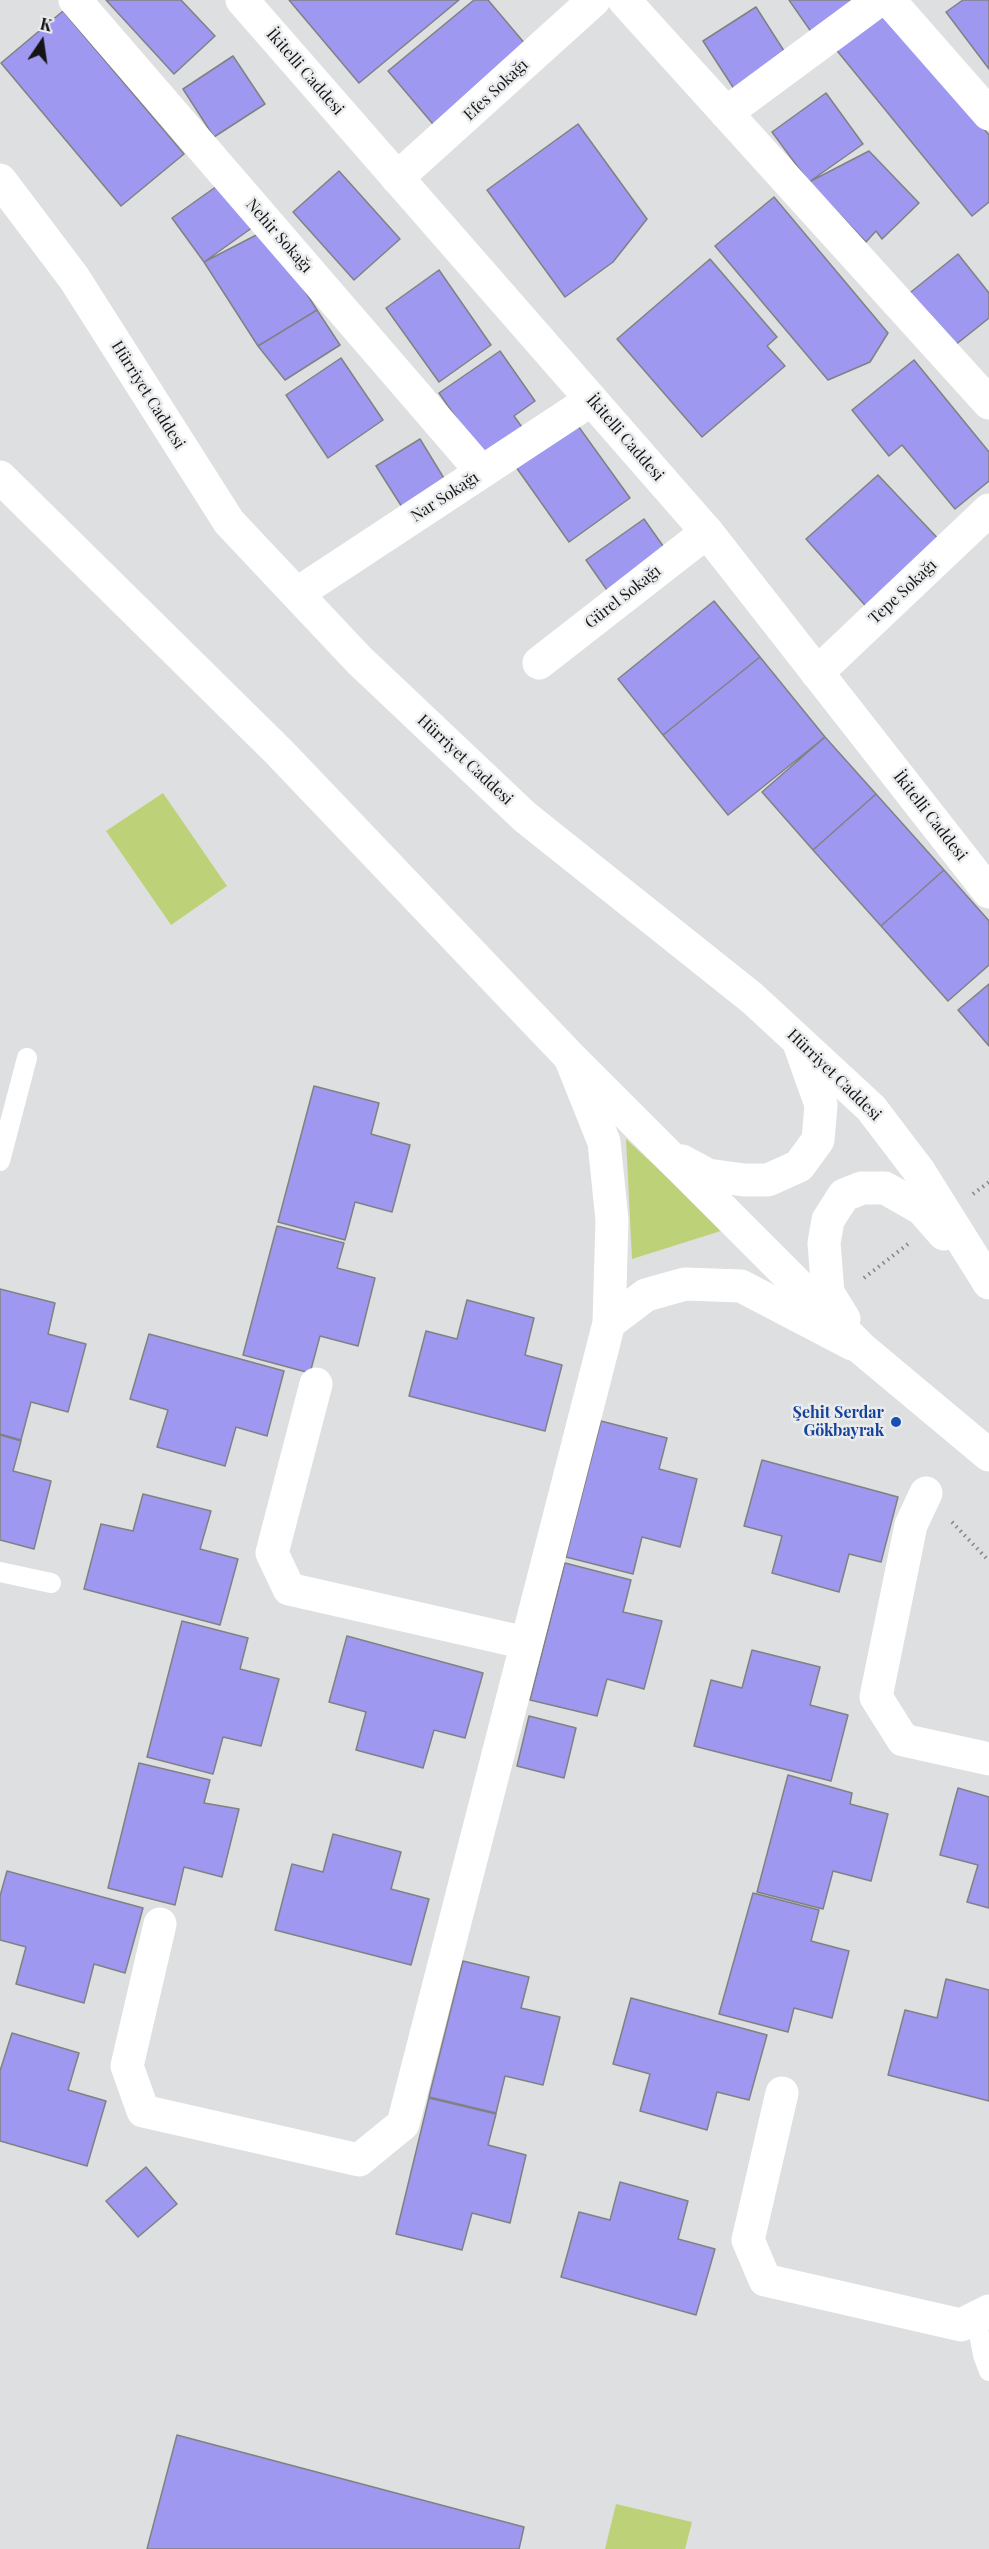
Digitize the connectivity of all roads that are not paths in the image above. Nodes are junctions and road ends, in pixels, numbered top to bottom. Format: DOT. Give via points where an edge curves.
graph roads {
  1 [pos="75,0"];
  2 [pos="242,0"];
  3 [pos="594,0"];
  4 [pos="624,0"];
  5 [pos="879,0"];
  6 [pos="890,0"];
  7 [pos="726,113"];
  8 [pos="989,114"];
  9 [pos="398,178"];
  10 [pos="0,180"];
  11 [pos="591,400"];
  12 [pos="989,404"];
  13 [pos="482,472"];
  14 [pos="0,477"];
  15 [pos="989,510"];
  16 [pos="707,532"];
  17 [pos="298,593"];
  18 [pos="539,663"];
  19 [pos="817,673"];
  20 [pos="989,892"];
  21 [pos="797,1038"];
  22 [pos="570,1057"];
  23 [pos="27,1058"];
  24 [pos="659,1148"];
  25 [pos="0,1161"];
  26 [pos="986,1280"];
  27 [pos="609,1323"];
  28 [pos="862,1349"];
  29 [pos="316,1384"];
  30 [pos="989,1455"];
  31 [pos="926,1493"];
  32 [pos="0,1572"];
  33 [pos="51,1583"];
  34 [pos="526,1643"];
  35 [pos="989,1759"];
  36 [pos="160,1924"];
  37 [pos="782,2093"];
  38 [pos="983,2314"];
  39 [pos="989,2371"];
  1 -- 13 [label="street, Nehir Sokağı"];
  2 -- 9 [label="street, İkitelli Caddesi"];
  3 -- 9 [label="street, Efes Sokağı"];
  4 -- 7 [label="street"];
  5 -- 7 [label="street"];
  6 -- 8 [label="street"];
  7 -- 12 [label="street"];
  9 -- 11 [label="street, İkitelli Caddesi"];
  10 -- 17 [label="street, Hürriyet Caddesi" via="75,278 230,522"];
  11 -- 13 [label="street, Nar Sokağı"];
  11 -- 16 [label="street, İkitelli Caddesi"];
  13 -- 17 [label="street, Nar Sokağı"];
  14 -- 22 [label="street" via="279,752"];
  15 -- 19 [label="street, Tepe Sokağı"];
  16 -- 18 [label="street, Gürel Sokağı"];
  16 -- 19 [label="street, İkitelli Caddesi"];
  17 -- 21 [label="street, Hürriyet Caddesi" via="359,660 525,817"];
  19 -- 20 [label="street, İkitelli Caddesi"];
  21 -- 24 [label="street" via="821,1105 818,1140 799,1166 768,1180 744,1180 708,1175"];
  21 -- 26 [label="street, Hürriyet Caddesi" via="871,1108 920,1171"];
  22 -- 24 [label="street"];
  22 -- 27 [label="street" via="604,1142 612,1220"];
  23 -- 25 [label="lane"];
  24 -- 28 [label="street"];
  26 -- 28 [label="street" via="922,1209 885,1188 862,1188 844,1195 828,1220 824,1270 828,1293"];
  27 -- 28 [label="street" via="646,1295 685,1284 741,1287"];
  27 -- 34 [label="street"];
  28 -- 30 [label="street"];
  29 -- 34 [label="street" via="272,1553 289,1588"];
  31 -- 35 [label="street" via="911,1525 876,1697 903,1740"];
  32 -- 33 [label="lane"];
  34 -- 36 [label="street" via="403,2124 359,2160 143,2111 127,2066"];
  37 -- 38 [label="street" via="748,2240 765,2280 961,2325"];
  38 -- 39 [label="lane" via="983,2355"];
}
